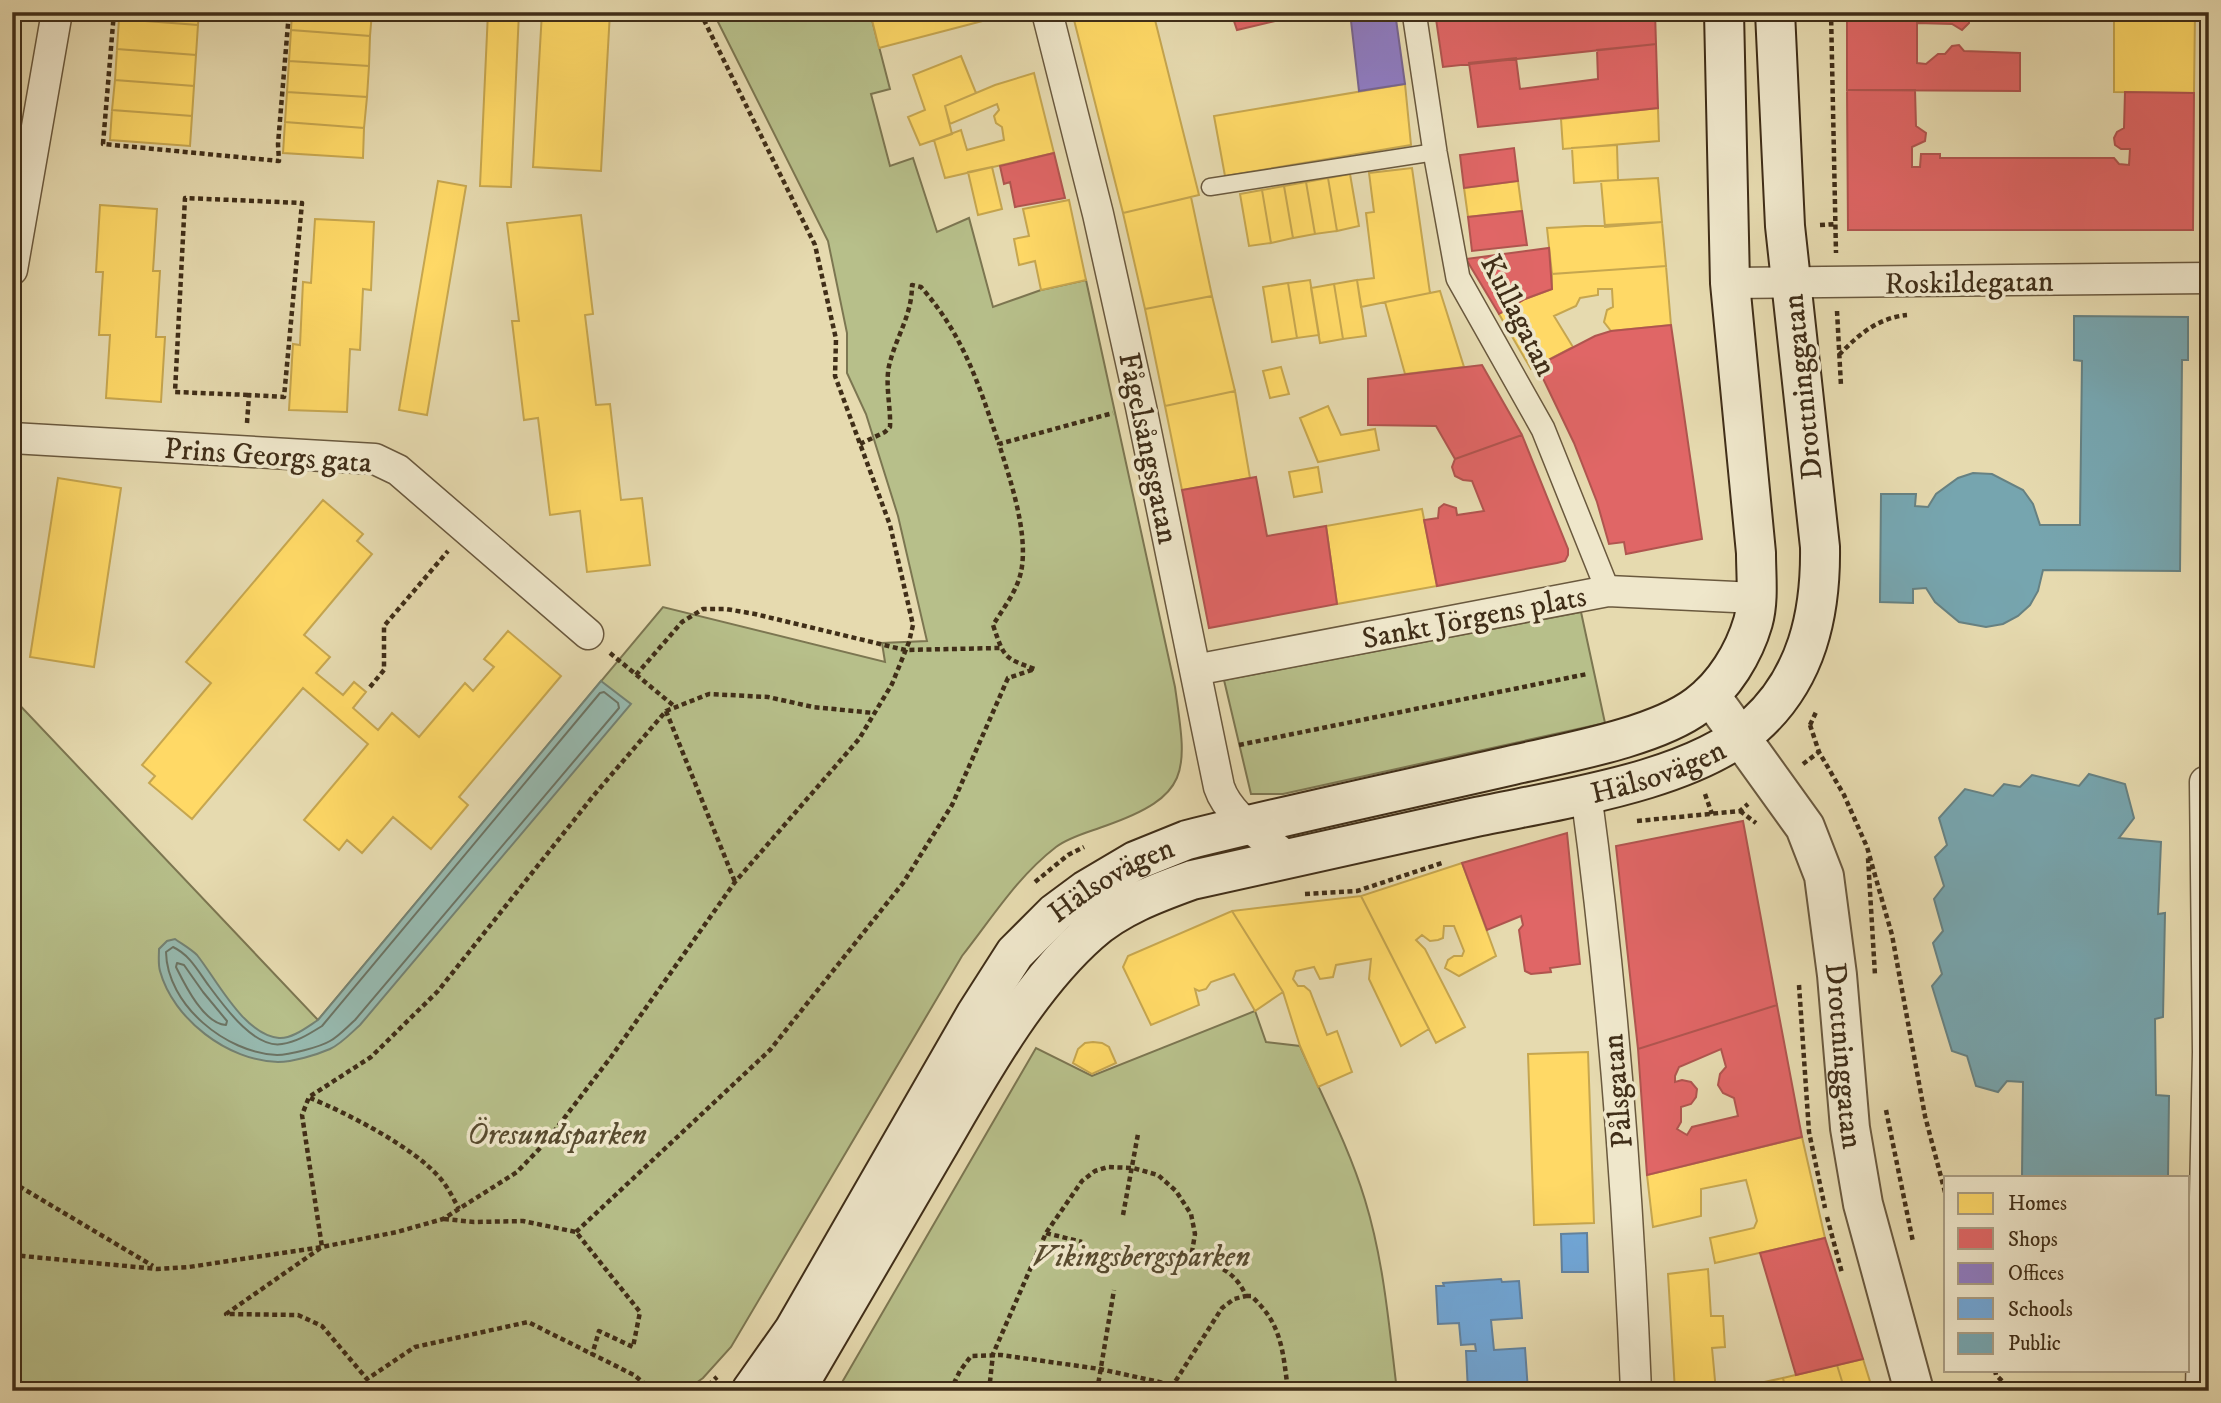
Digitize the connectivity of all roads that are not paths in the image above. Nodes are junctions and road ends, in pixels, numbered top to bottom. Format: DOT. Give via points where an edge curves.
graph roads {
  1 [pos="57,12"];
  2 [pos="1047,12"];
  3 [pos="1414,12"];
  4 [pos="1724,12"];
  5 [pos="1776,12"];
  6 [pos="1435,152"];
  7 [pos="1210,187"];
  8 [pos="12,270"];
  9 [pos="2209,278"];
  10 [pos="1791,283"];
  11 [pos="1730,284"];
  12 [pos="12,438"];
  13 [pos="1608,591"];
  14 [pos="1756,598"];
  15 [pos="588,635"];
  16 [pos="1195,670"];
  17 [pos="1710,695"];
  18 [pos="1741,736"];
  19 [pos="2205,782"];
  20 [pos="1588,809"];
  21 [pos="1249,824"];
  22 [pos="1290,876"];
  23 [pos="2208,1052"];
  24 [pos="2204,1383"];
  25 [pos="751,1391"];
  26 [pos="795,1391"];
  27 [pos="1636,1391"];
  28 [pos="1914,1391"];
  1 -- 8 [label="street"];
  2 -- 16 [label="street, Fågelsångsgatan" via="1115,291"];
  3 -- 6 [label="street, Kullagatan"];
  4 -- 11 [label="main road, Drottninggatan"];
  5 -- 10 [label="main road, Drottninggatan"];
  6 -- 7 [label="lane"];
  6 -- 13 [label="street, Kullagatan" via="1458,278 1542,429"];
  9 -- 10 [label="street, Roskildegatan"];
  10 -- 11 [label="street, Roskildegatan"];
  10 -- 18 [label="main road, Drottninggatan" via="1820,547 1819,602 1793,674 1764,716"];
  11 -- 14 [label="main road, Drottninggatan" via="1756,553"];
  12 -- 15 [label="street, Prins Georgs gata" via="375,459 398,470"];
  13 -- 14 [label="street, Sankt Jörgens plats"];
  13 -- 16 [label="street, Sankt Jörgens plats"];
  14 -- 17 [label="main road, Drottninggatan" via="1746,641 1726,678"];
  16 -- 21 [label="street, Fågelsångsgatan" via="1223,798"];
  17 -- 18 [label="main road, Drottninggatan"];
  17 -- 21 [label="main road, Hälsovägen" via="1677,717 1592,746"];
  18 -- 20 [label="main road, Hälsovägen"];
  18 -- 28 [label="main road, Drottninggatan" via="1805,827 1824,876 1850,1128 1863,1204"];
  19 -- 23 [label="street"];
  20 -- 22 [label="main road, Hälsovägen"];
  20 -- 27 [label="street, Pålsgatan" via="1612,1028"];
  21 -- 22 [label="street, Fågelsångsgatan"];
  21 -- 25 [label="main road, Hälsovägen" via="1187,840 1108,875 1055,913 1014,953 794,1330"];
  22 -- 26 [label="main road, Hälsovägen" via="1192,880 1148,896 1091,931 1063,958 987,1064"];
  23 -- 24 [label="street"];
}
